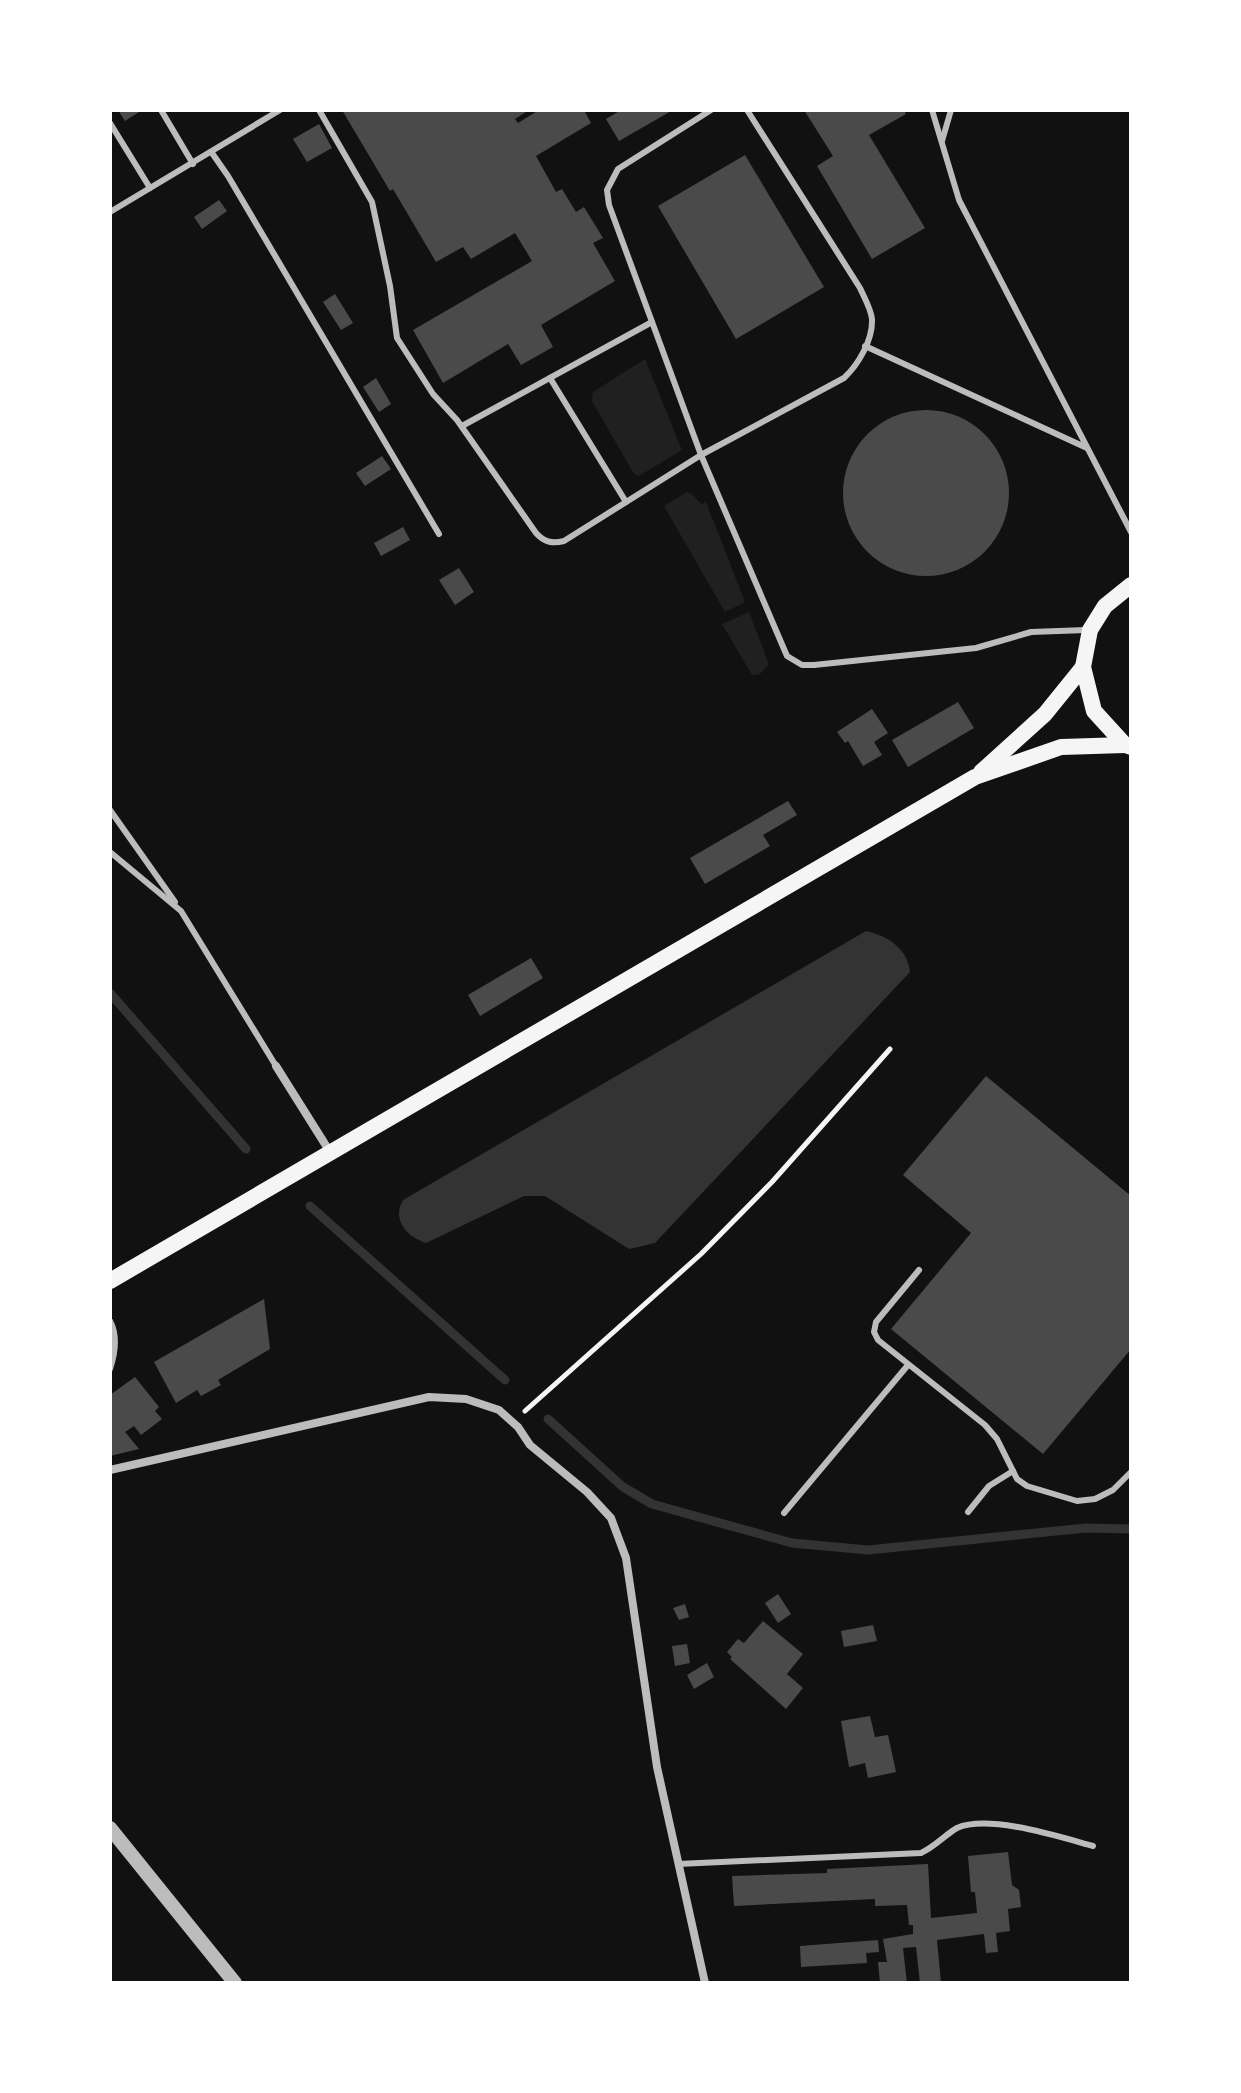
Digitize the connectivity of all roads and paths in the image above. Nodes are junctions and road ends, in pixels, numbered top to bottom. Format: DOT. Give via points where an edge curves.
graph roads {
  1 [pos="161,110"];
  2 [pos="280,110"];
  3 [pos="319,110"];
  4 [pos="711,110"];
  5 [pos="747,110"];
  6 [pos="932,110"];
  7 [pos="951,110"];
  8 [pos="110,123"];
  9 [pos="941,145"];
  10 [pos="212,153"];
  11 [pos="193,164"];
  12 [pos="150,188"];
  13 [pos="110,212"];
  14 [pos="652,322"];
  15 [pos="865,346"];
  16 [pos="550,378"];
  17 [pos="462,426"];
  18 [pos="1088,448"];
  19 [pos="701,455"];
  20 [pos="626,502"];
  21 [pos="1131,532"];
  22 [pos="439,534"];
  23 [pos="1131,585"];
  24 [pos="1090,630"];
  25 [pos="1083,667"];
  26 [pos="1128,746"];
  27 [pos="975,777"];
  28 [pos="110,810"];
  29 [pos="110,852"];
  30 [pos="181,911"];
  31 [pos="890,1049"];
  32 [pos="276,1066"];
  33 [pos="330,1152"];
  34 [pos="919,1270"];
  35 [pos="110,1281"];
  36 [pos="110,1321"];
  37 [pos="908,1365"];
  38 [pos="110,1369"];
  39 [pos="512,1422"];
  40 [pos="110,1470"];
  41 [pos="1013,1471"];
  42 [pos="1131,1472"];
  43 [pos="968,1512"];
  44 [pos="784,1513"];
  45 [pos="110,1828"];
  46 [pos="1093,1846"];
  47 [pos="678,1864"];
  48 [pos="235,1983"];
  49 [pos="705,1983"];
  1 -- 11 [label="lane"];
  2 -- 10 [label="lane"];
  3 -- 17 [label="lane" via="372,202 397,338 433,394"];
  4 -- 14 [label="lane" via="628,161 607,190"];
  5 -- 15 [label="lane" via="860,288 872,320"];
  6 -- 9 [label="lane"];
  7 -- 9 [label="lane"];
  8 -- 12 [label="lane"];
  9 -- 18 [label="lane" via="959,200"];
  10 -- 11 [label="lane"];
  10 -- 22 [label="lane"];
  11 -- 12 [label="lane"];
  12 -- 13 [label="lane"];
  14 -- 16 [label="lane"];
  14 -- 19 [label="lane"];
  15 -- 18 [label="lane"];
  15 -- 19 [label="lane" via="844,378"];
  16 -- 17 [label="lane"];
  16 -- 20 [label="lane"];
  17 -- 20 [label="lane" via="541,539 564,541"];
  18 -- 21 [label="lane"];
  19 -- 20 [label="lane"];
  19 -- 24 [label="lane" via="782,648 793,661 814,665 913,656 986,647 1031,632"];
  23 -- 24 [label="main road" via="1105,606"];
  24 -- 25 [label="main road"];
  25 -- 26 [label="main road" via="1094,711"];
  25 -- 27 [label="main road" via="1045,714"];
  26 -- 27 [label="main road" via="1061,747"];
  27 -- 33 [label="main road"];
  28 -- 30 [label="lane"];
  29 -- 30 [label="lane"];
  30 -- 32 [label="lane"];
  31 -- 39 [label="path" via="701,1254"];
  32 -- 33 [label="street"];
  33 -- 35 [label="main road"];
  34 -- 37 [label="lane" via="876,1322 874,1332"];
  36 -- 38 [label="lane"];
  37 -- 41 [label="lane" via="985,1425"];
  37 -- 44 [label="lane"];
  39 -- 40 [label="street" via="499,1410 466,1399 429,1397"];
  39 -- 47 [label="street" via="611,1518 626,1558 657,1767"];
  41 -- 42 [label="lane" via="1027,1486 1077,1501 1113,1490"];
  41 -- 43 [label="lane" via="989,1486"];
  45 -- 48 [label="street"];
  46 -- 47 [label="lane" via="1024,1827 964,1826 921,1853"];
  47 -- 49 [label="street"];
}
